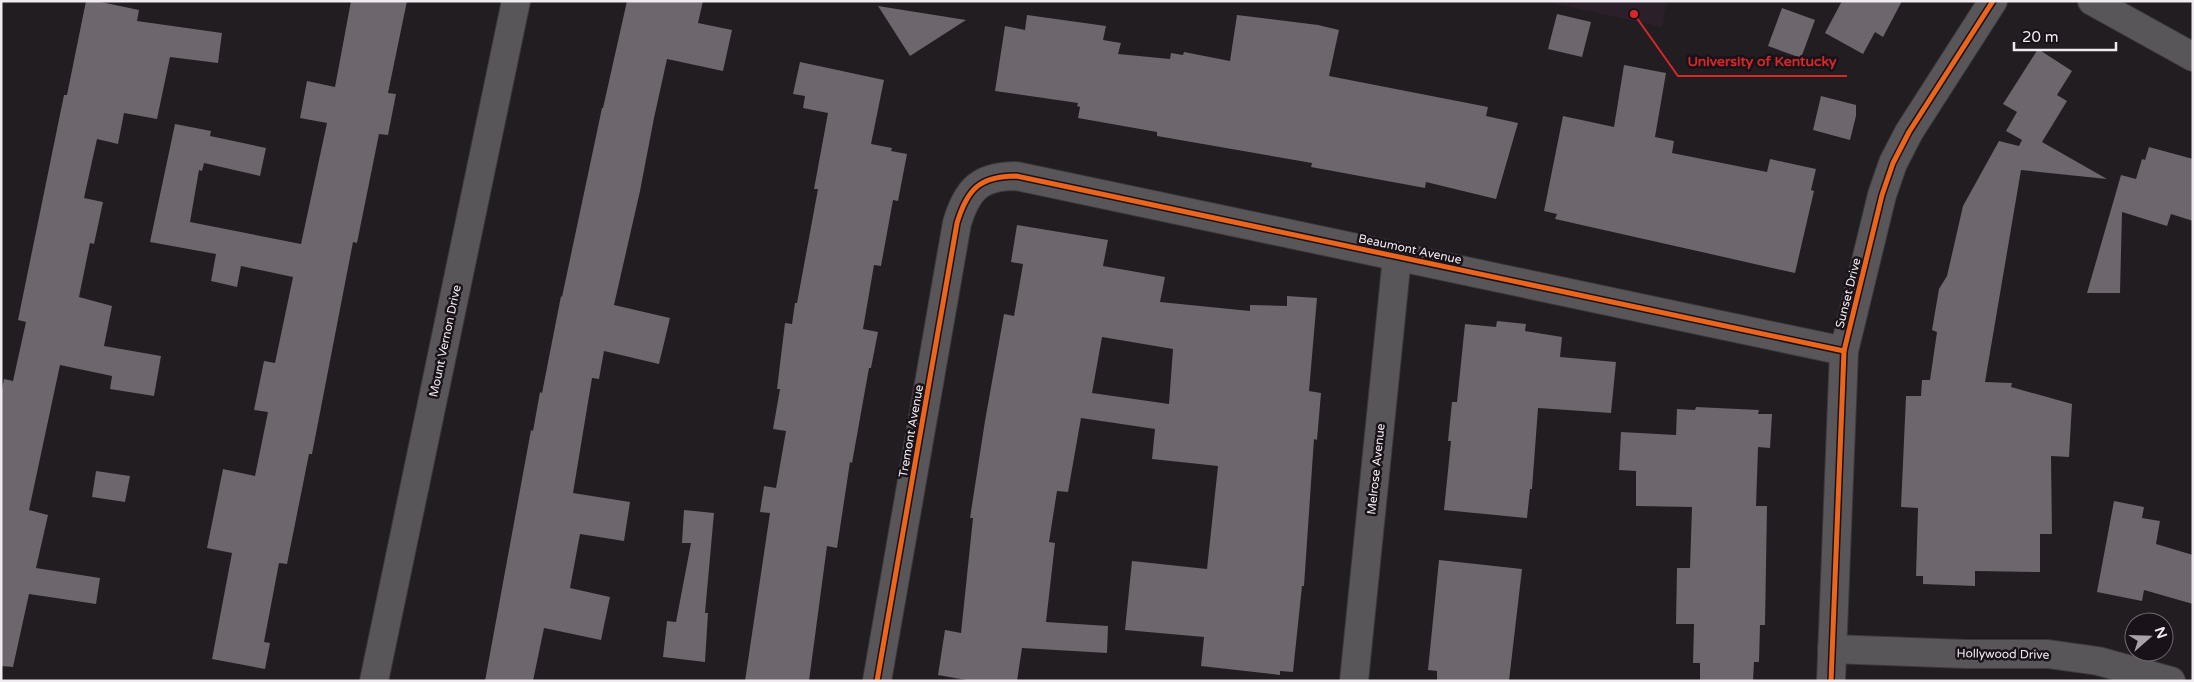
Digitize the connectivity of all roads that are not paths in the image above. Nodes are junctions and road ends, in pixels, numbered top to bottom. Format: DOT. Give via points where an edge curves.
graph roads {
  1 [pos="516,1"];
  2 [pos="1993,1"];
  3 [pos="2092,1"];
  4 [pos="2193,57"];
  5 [pos="974,188"];
  6 [pos="1397,257"];
  7 [pos="1844,351"];
  8 [pos="1832,649"];
  9 [pos="374,681"];
  10 [pos="877,681"];
  11 [pos="1354,681"];
  12 [pos="1831,681"];
  13 [pos="2171,681"];
  1 -- 9 [label="street, Mount Vernon Drive"];
  2 -- 7 [label="street, Sunset Drive" via="1909,132 1893,163 1882,195"];
  3 -- 4 [label="street"];
  5 -- 6 [label="street, Beaumont Avenue" via="983,182 1016,176"];
  5 -- 10 [label="street, Tremont Avenue" via="964,202 957,223"];
  6 -- 7 [label="street, Beaumont Avenue"];
  6 -- 11 [label="street, Melrose Avenue"];
  7 -- 8 [label="street, Sunset Drive"];
  8 -- 12 [label="street, Sunset Drive"];
  8 -- 13 [label="street, Hollywood Drive" via="2048,654 2098,661"];
}
